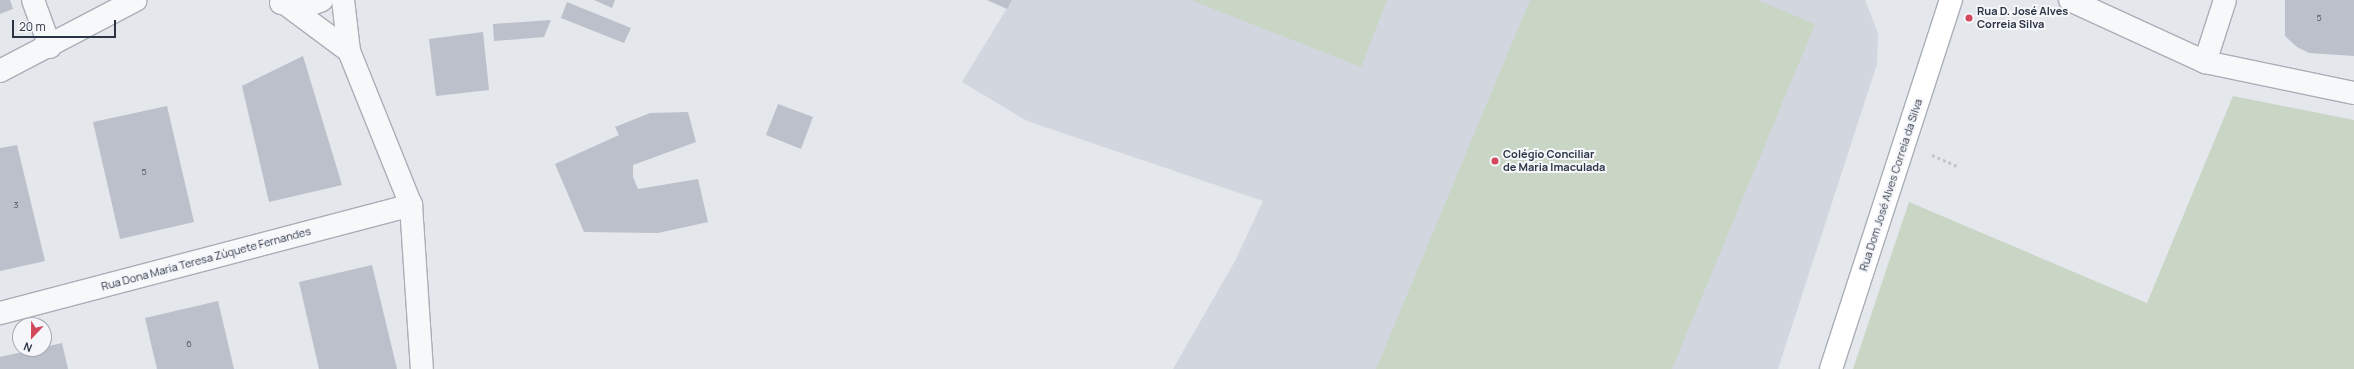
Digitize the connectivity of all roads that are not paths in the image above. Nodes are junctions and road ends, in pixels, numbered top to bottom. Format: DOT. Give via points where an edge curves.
graph roads {
  1 [pos="33,0"];
  2 [pos="136,0"];
  3 [pos="322,0"];
  4 [pos="343,0"];
  5 [pos="1951,0"];
  6 [pos="2070,0"];
  7 [pos="2225,0"];
  8 [pos="281,3"];
  9 [pos="50,47"];
  10 [pos="349,52"];
  11 [pos="2206,62"];
  12 [pos="0,71"];
  13 [pos="2354,93"];
  14 [pos="411,205"];
  15 [pos="0,313"];
  16 [pos="422,369"];
  17 [pos="1831,369"];
  1 -- 9 [label="street"];
  2 -- 9 [label="street"];
  3 -- 8 [label="street" via="304,7"];
  4 -- 10 [label="street"];
  5 -- 17 [label="main road, Rua Dom José Alves Correia da Silva"];
  6 -- 11 [label="street"];
  7 -- 11 [label="street"];
  8 -- 10 [label="street"];
  9 -- 12 [label="street"];
  10 -- 14 [label="street"];
  11 -- 13 [label="street"];
  14 -- 15 [label="street, Rua Dona Maria Teresa Zúquete Fernandes"];
  14 -- 16 [label="street"];
}
